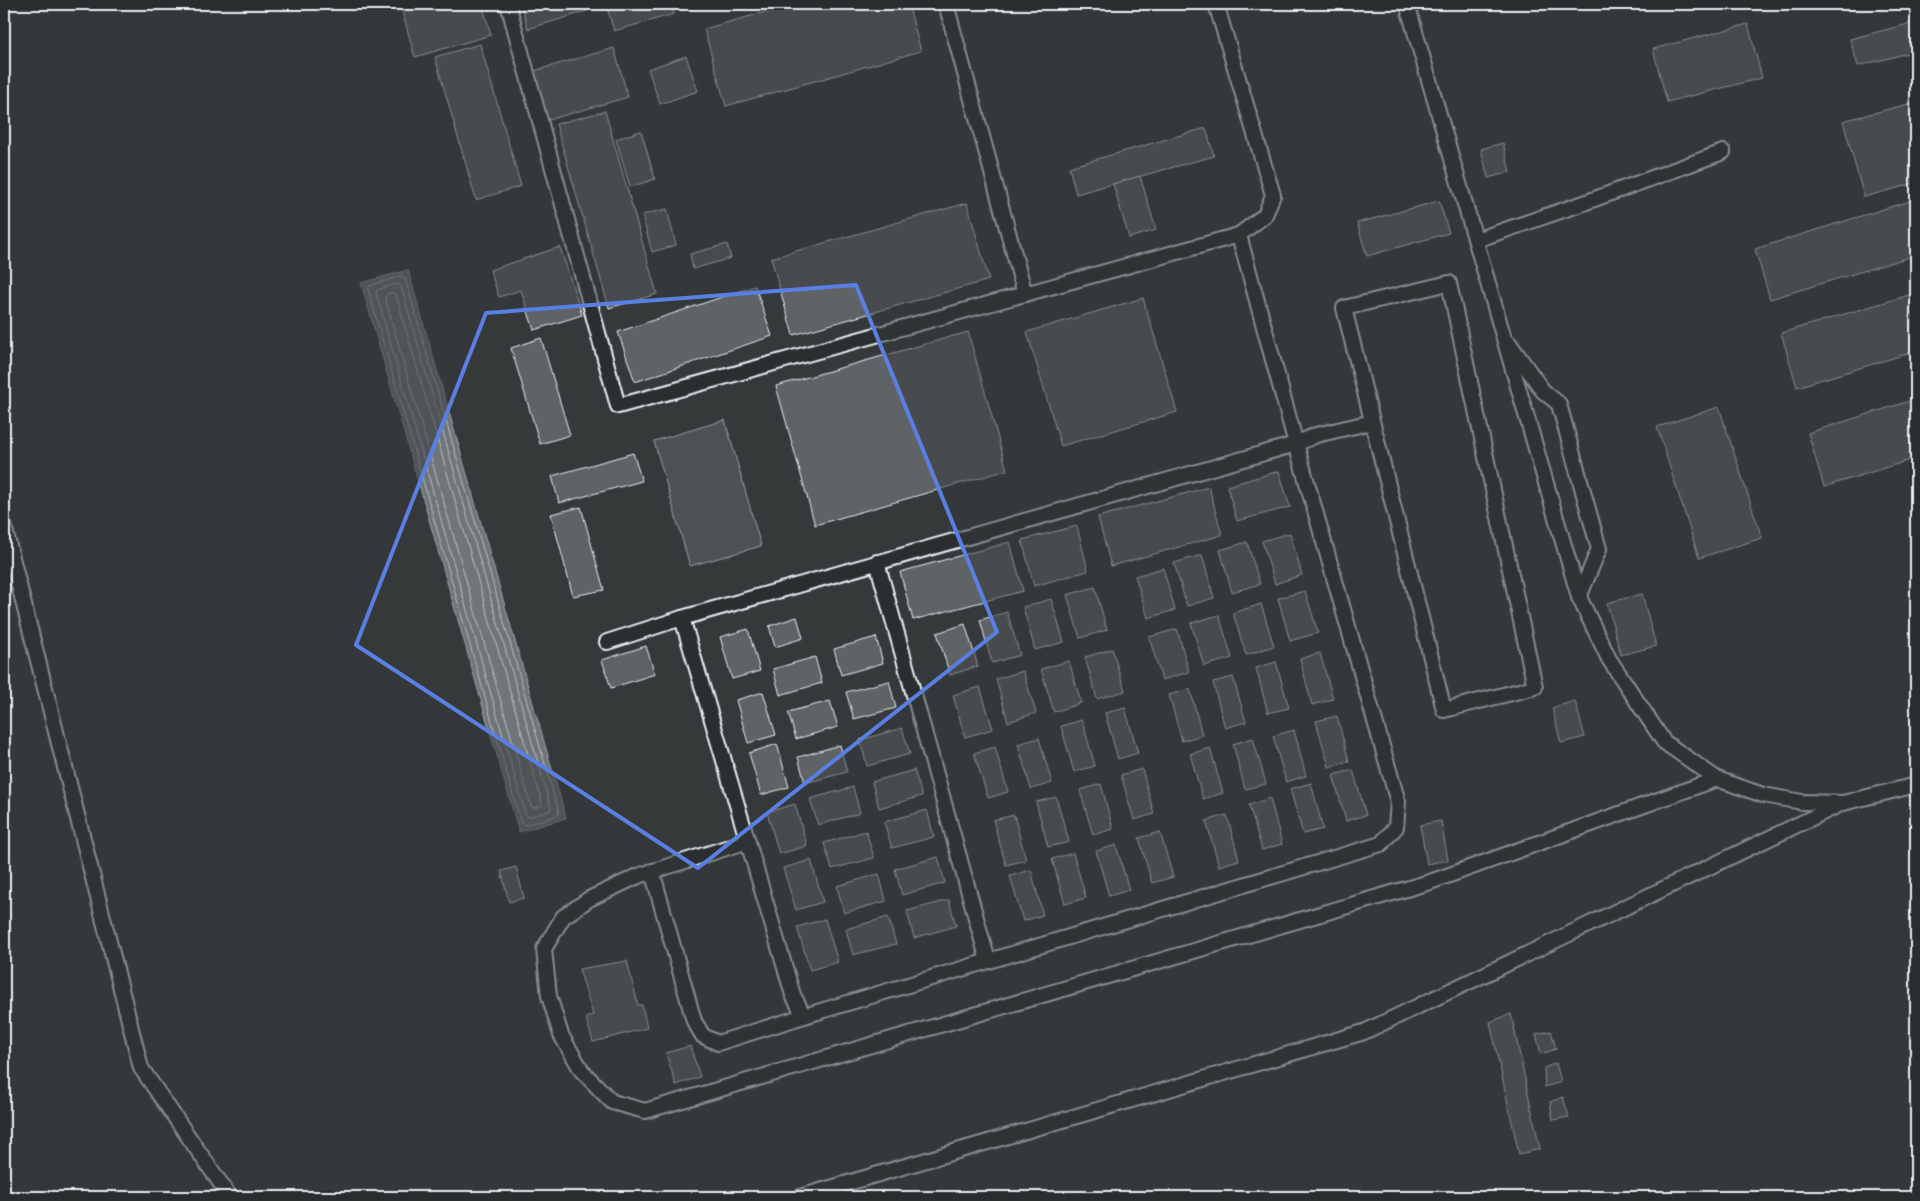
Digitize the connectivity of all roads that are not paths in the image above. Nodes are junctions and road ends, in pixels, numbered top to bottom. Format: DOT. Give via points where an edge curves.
graph roads {
  1 [pos="508,4"];
  2 [pos="946,4"];
  3 [pos="1216,4"];
  4 [pos="1408,4"];
  5 [pos="1723,152"];
  6 [pos="1239,235"];
  7 [pos="1476,240"];
  8 [pos="1025,294"];
  9 [pos="1503,334"];
  10 [pos="1372,422"];
  11 [pos="1296,444"];
  12 [pos="4,526"];
  13 [pos="877,562"];
  14 [pos="1578,597"];
  15 [pos="682,618"];
  16 [pos="606,642"];
  17 [pos="1717,779"];
  18 [pos="1916,785"];
  19 [pos="1843,803"];
  20 [pos="748,841"];
  21 [pos="652,871"];
  22 [pos="988,961"];
  23 [pos="804,1016"];
  24 [pos="230,1197"];
  25 [pos="800,1197"];
  1 -- 8 [label="lane" via="618,406"];
  2 -- 8 [label="lane"];
  3 -- 6 [label="lane" via="1273,194 1265,215"];
  4 -- 7 [label="lane"];
  5 -- 7 [label="lane"];
  6 -- 8 [label="lane"];
  6 -- 11 [label="lane"];
  7 -- 9 [label="lane"];
  9 -- 14 [label="lane"];
  9 -- 14 [label="lane" via="1543,390 1559,404 1599,549"];
  10 -- 10 [label="lane" via="1344,308 1449,283 1535,687 1444,710"];
  10 -- 11 [label="lane" via="1316,435"];
  11 -- 13 [label="lane"];
  11 -- 22 [label="lane" via="1398,802 1396,827 1381,844"];
  12 -- 24 [label="lane" via="141,1068"];
  13 -- 15 [label="lane"];
  13 -- 22 [label="lane"];
  14 -- 17 [label="lane" via="1609,659 1664,742"];
  15 -- 16 [label="lane"];
  15 -- 20 [label="lane"];
  17 -- 19 [label="lane" via="1763,796 1802,802"];
  17 -- 21 [label="lane" via="1430,882 645,1111 612,1102 582,1072 561,1035 549,996 544,949 563,917 590,899"];
  18 -- 19 [label="lane"];
  19 -- 25 [label="lane" via="1364,1032"];
  20 -- 21 [label="lane"];
  20 -- 23 [label="lane" via="793,995"];
  21 -- 23 [label="lane" via="694,1021 703,1036 718,1043"];
  22 -- 23 [label="lane"];
}
